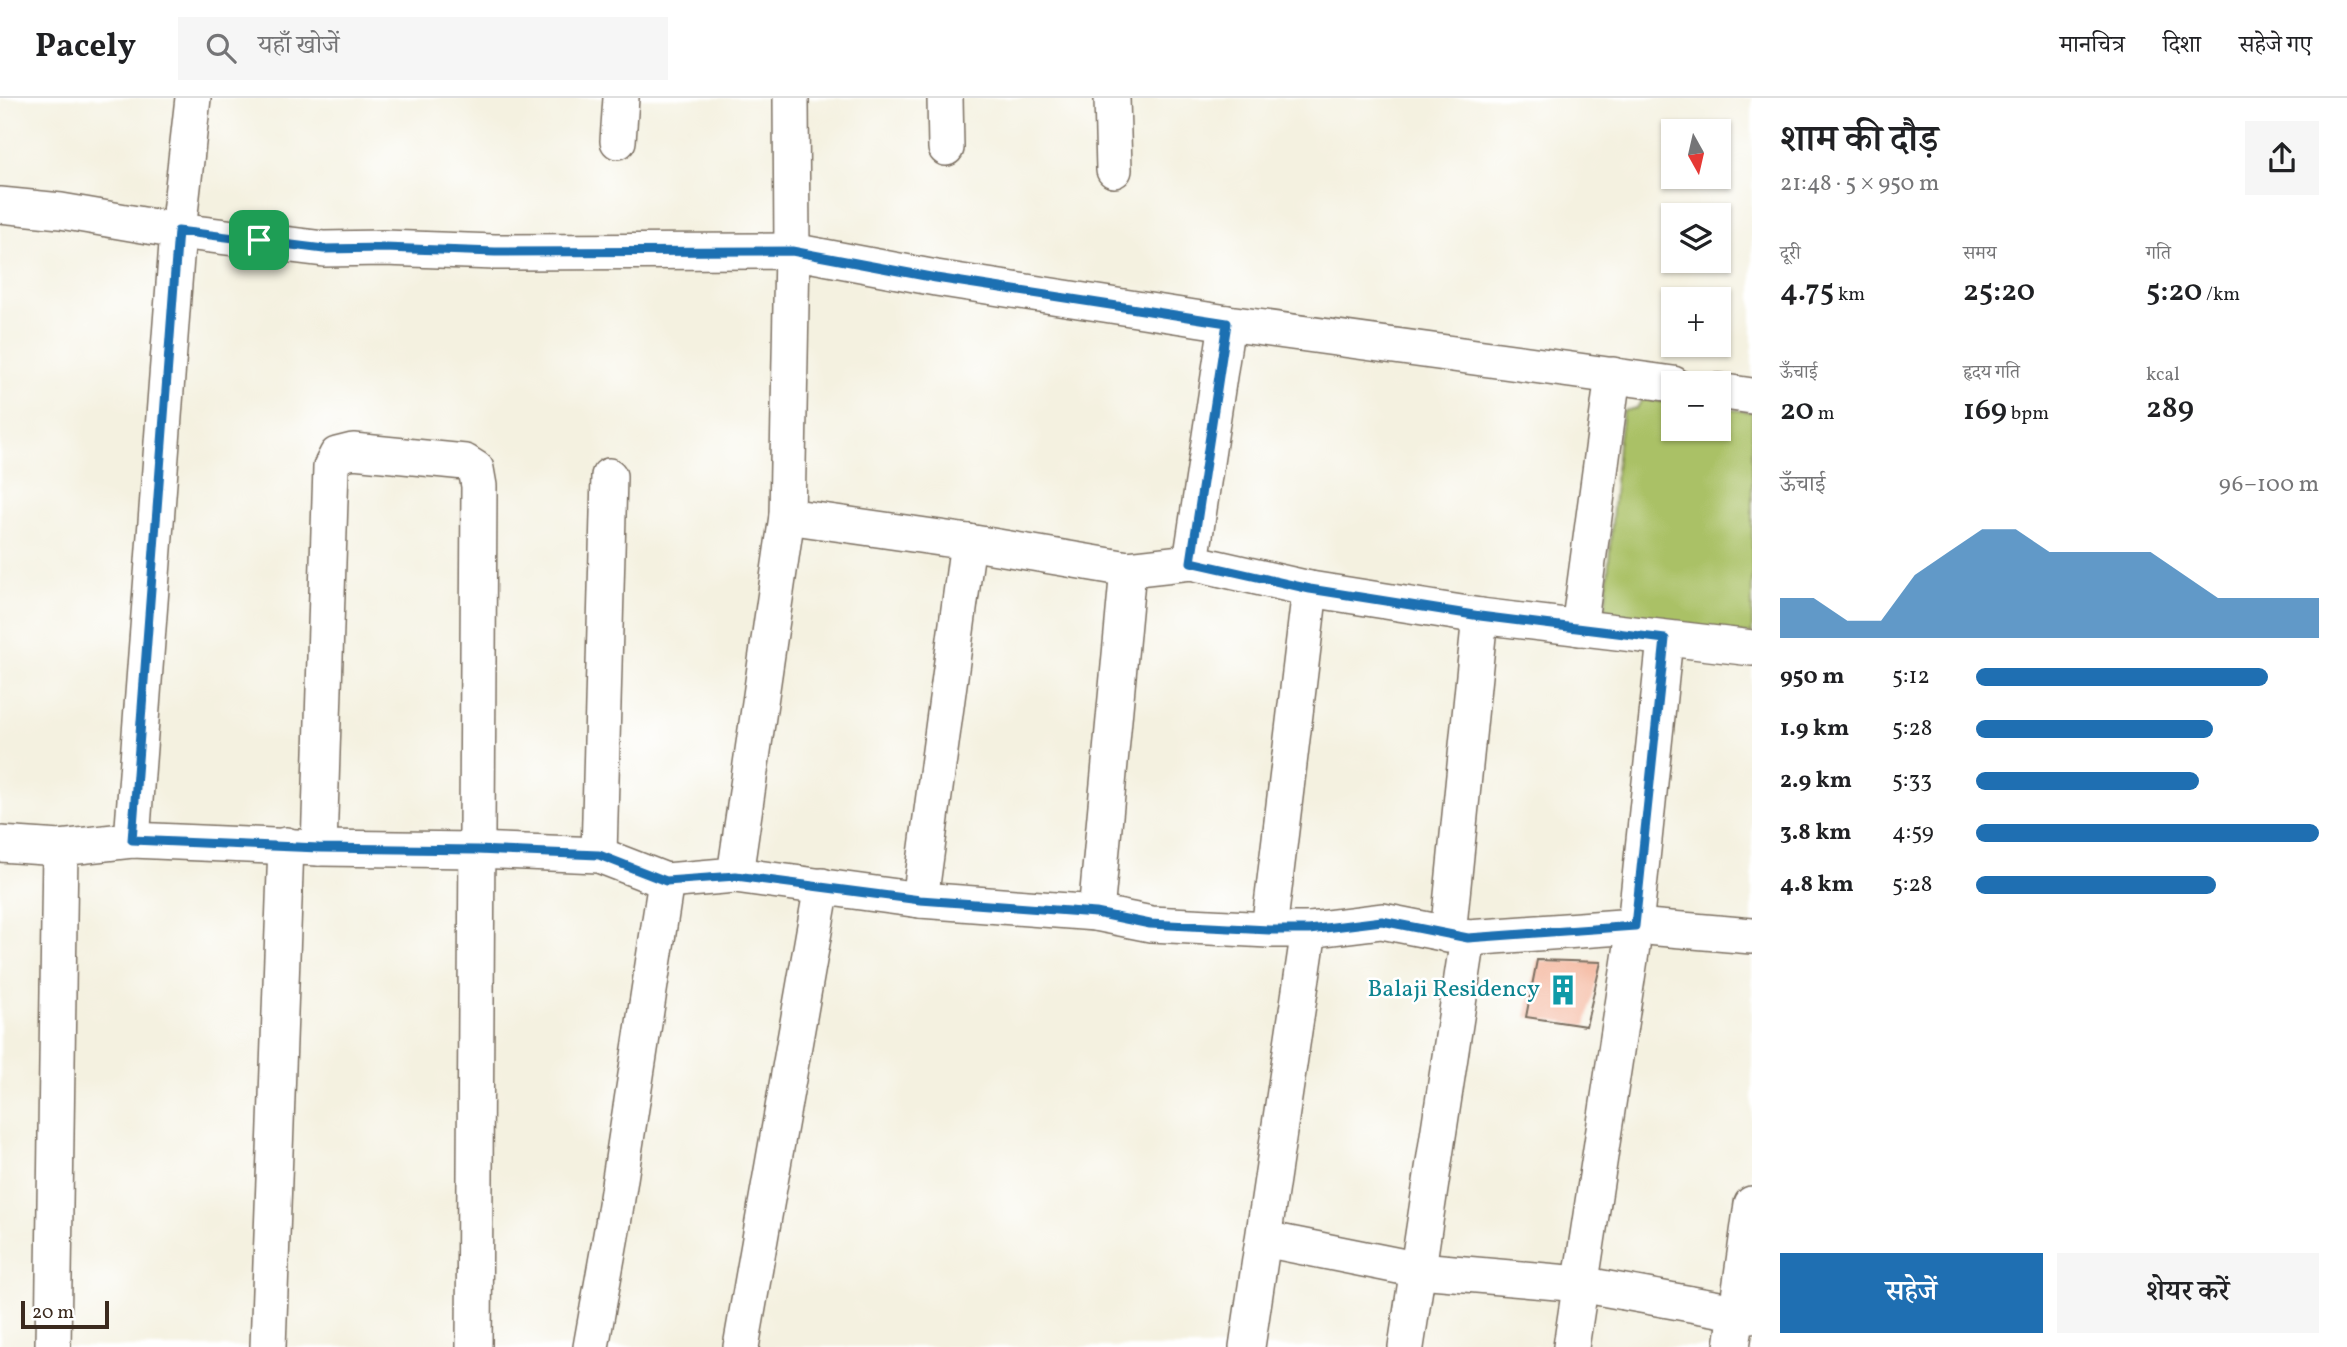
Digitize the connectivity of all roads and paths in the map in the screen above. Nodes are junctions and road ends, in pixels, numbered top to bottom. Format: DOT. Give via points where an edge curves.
graph roads {
  1 [pos="193,98"];
  2 [pos="621,98"];
  3 [pos="791,98"];
  4 [pos="945,98"];
  5 [pos="1112,98"];
  6 [pos="618,141"];
  7 [pos="946,148"];
  8 [pos="1114,170"];
  9 [pos="0,205"];
  10 [pos="178,231"];
  11 [pos="792,251"];
  12 [pos="1227,323"];
  13 [pos="1613,375"];
  14 [pos="1661,382"];
  15 [pos="1731,393"];
  16 [pos="1752,396"];
  17 [pos="609,476"];
  18 [pos="787,516"];
  19 [pos="968,542"];
  20 [pos="1191,562"];
  21 [pos="1128,569"];
  22 [pos="1310,589"];
  23 [pos="1480,616"];
  24 [pos="1579,628"];
  25 [pos="1665,639"];
  26 [pos="1752,648"];
  27 [pos="132,840"];
  28 [pos="0,844"];
  29 [pos="303,846"];
  30 [pos="60,848"];
  31 [pos="477,850"];
  32 [pos="599,855"];
  33 [pos="736,876"];
  34 [pos="666,881"];
  35 [pos="822,887"];
  36 [pos="920,900"];
  37 [pos="1096,913"];
  38 [pos="1635,926"];
  39 [pos="1269,930"];
  40 [pos="1309,930"];
  41 [pos="1458,936"];
  42 [pos="1752,936"];
  43 [pos="1752,1205"];
  44 [pos="1264,1239"];
  45 [pos="1419,1270"];
  46 [pos="1580,1284"];
  47 [pos="1740,1325"];
  48 [pos="53,1347"];
  49 [pos="268,1347"];
  50 [pos="474,1347"];
  51 [pos="591,1347"];
  52 [pos="741,1347"];
  53 [pos="1247,1347"];
  54 [pos="1406,1347"];
  55 [pos="1570,1347"];
  1 -- 10 [label="street"];
  2 -- 6 [label="street"];
  3 -- 11 [label="street"];
  4 -- 7 [label="street"];
  5 -- 8 [label="street"];
  9 -- 10 [label="street"];
  10 -- 11 [label="street" via="324,249"];
  10 -- 27 [label="street"];
  11 -- 12 [label="street"];
  11 -- 18 [label="street"];
  12 -- 13 [label="street"];
  12 -- 20 [label="street"];
  13 -- 14 [label="street"];
  13 -- 24 [label="street"];
  15 -- 16 [label="street"];
  17 -- 32 [label="street"];
  18 -- 19 [label="street"];
  18 -- 33 [label="street"];
  19 -- 21 [label="street"];
  19 -- 36 [label="street"];
  20 -- 21 [label="street"];
  20 -- 22 [label="street"];
  21 -- 37 [label="street"];
  22 -- 23 [label="street"];
  22 -- 39 [label="street"];
  23 -- 24 [label="street"];
  23 -- 41 [label="street"];
  24 -- 25 [label="street"];
  25 -- 26 [label="street"];
  25 -- 38 [label="street"];
  27 -- 29 [label="street"];
  27 -- 30 [label="street"];
  28 -- 30 [label="street"];
  29 -- 31 [label="street"];
  29 -- 31 [label="street" via="331,467 337,455 353,451 465,463 476,469"];
  29 -- 49 [label="street"];
  30 -- 48 [label="street"];
  31 -- 32 [label="street"];
  31 -- 50 [label="street"];
  32 -- 34 [label="street"];
  33 -- 34 [label="street"];
  33 -- 35 [label="street"];
  34 -- 51 [label="street"];
  35 -- 36 [label="street"];
  35 -- 52 [label="street"];
  36 -- 37 [label="street"];
  37 -- 39 [label="street" via="1150,924"];
  38 -- 41 [label="street"];
  38 -- 42 [label="street"];
  38 -- 46 [label="street"];
  39 -- 40 [label="street"];
  40 -- 41 [label="street" via="1382,921"];
  40 -- 44 [label="street"];
  41 -- 45 [label="street"];
  43 -- 47 [label="street"];
  44 -- 45 [label="street"];
  44 -- 53 [label="street"];
  45 -- 46 [label="street"];
  45 -- 54 [label="street"];
  46 -- 47 [label="street"];
  46 -- 55 [label="street"];
}
